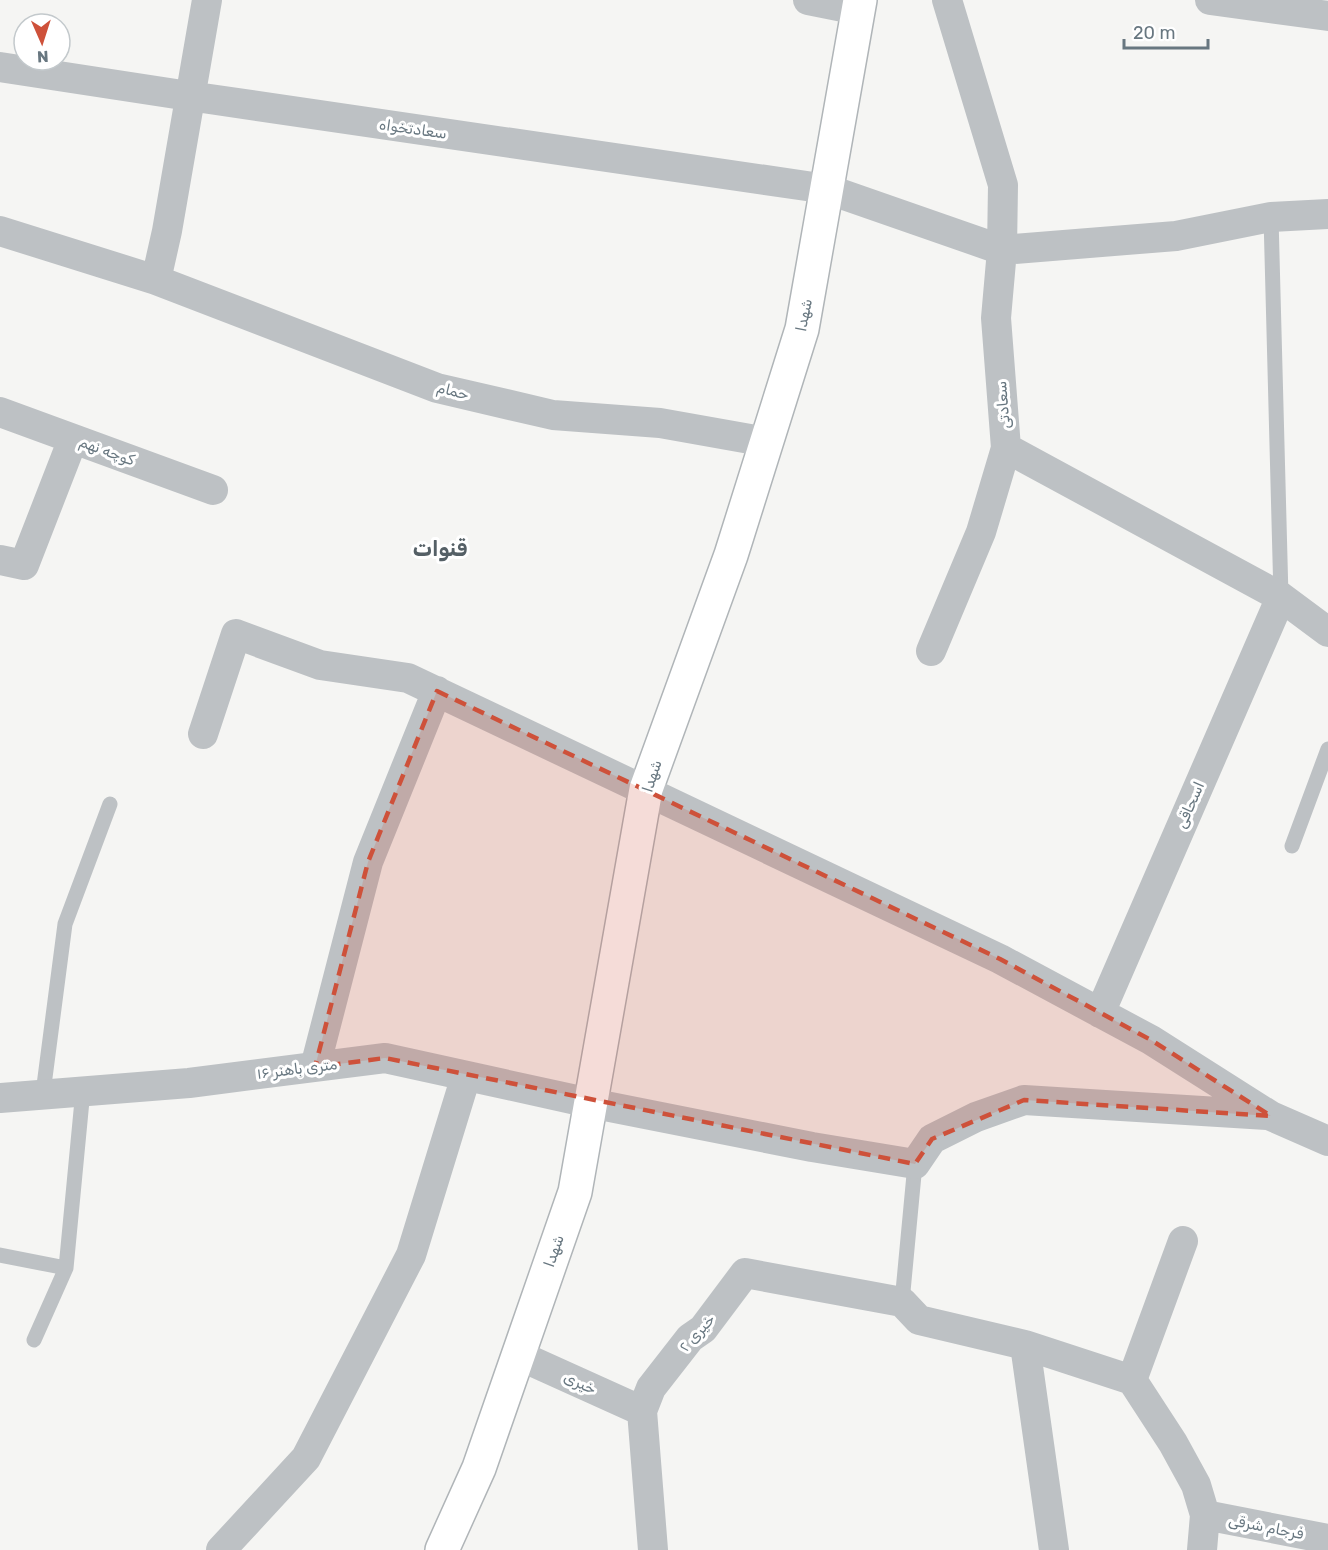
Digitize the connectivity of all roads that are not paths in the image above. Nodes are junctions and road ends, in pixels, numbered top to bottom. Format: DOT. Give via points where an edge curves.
graph roads {
  1 [pos="207,0"];
  2 [pos="808,0"];
  3 [pos="948,0"];
  4 [pos="1210,0"];
  5 [pos="859,5"];
  6 [pos="1313,10"];
  7 [pos="0,67"];
  8 [pos="189,96"];
  9 [pos="827,189"];
  10 [pos="1328,214"];
  11 [pos="1271,217"];
  12 [pos="0,231"];
  13 [pos="1002,250"];
  14 [pos="156,279"];
  15 [pos="0,412"];
  16 [pos="73,439"];
  17 [pos="767,442"];
  18 [pos="1006,448"];
  19 [pos="213,490"];
  20 [pos="0,560"];
  21 [pos="1281,597"];
  22 [pos="1328,632"];
  23 [pos="931,651"];
  24 [pos="437,691"];
  25 [pos="203,734"];
  26 [pos="1328,749"];
  27 [pos="646,789"];
  28 [pos="110,804"];
  29 [pos="1292,846"];
  30 [pos="1100,1013"];
  31 [pos="315,1067"];
  32 [pos="466,1076"];
  33 [pos="82,1090"];
  34 [pos="43,1093"];
  35 [pos="0,1098"];
  36 [pos="590,1103"];
  37 [pos="1271,1116"];
  38 [pos="1328,1141"];
  39 [pos="915,1164"];
  40 [pos="1184,1241"];
  41 [pos="0,1255"];
  42 [pos="66,1268"];
  43 [pos="902,1302"];
  44 [pos="34,1340"];
  45 [pos="1025,1345"];
  46 [pos="518,1355"];
  47 [pos="1132,1380"];
  48 [pos="642,1411"];
  49 [pos="1205,1515"];
  50 [pos="1328,1539"];
  51 [pos="220,1550"];
  52 [pos="442,1550"];
  53 [pos="653,1550"];
  54 [pos="1053,1550"];
  55 [pos="1202,1550"];
  1 -- 8 [label="street"];
  2 -- 5 [label="street"];
  3 -- 13 [label="street, سعادتی" via="1003,185"];
  4 -- 6 [label="street"];
  5 -- 9 [label="street, شهدا"];
  7 -- 8 [label="street, سعادتخواه"];
  8 -- 9 [label="street, سعادتخواه"];
  8 -- 14 [label="street"];
  9 -- 13 [label="street, سعادتخواه"];
  9 -- 17 [label="street, شهدا" via="802,329"];
  10 -- 11 [label="street"];
  11 -- 13 [label="street" via="1176,236"];
  11 -- 21 [label="lane"];
  12 -- 14 [label="street, حمام"];
  13 -- 18 [label="street, سعادتی" via="996,318"];
  14 -- 17 [label="street, حمام" via="438,388 553,415 660,423"];
  15 -- 16 [label="street, کوچه نهم"];
  16 -- 19 [label="street, کوچه نهم"];
  16 -- 20 [label="street" via="24,566"];
  17 -- 27 [label="street, شهدا" via="731,555"];
  18 -- 21 [label="street, سعادتی"];
  18 -- 23 [label="street" via="981,532"];
  21 -- 22 [label="street, سعادتی"];
  21 -- 30 [label="street, اسحاقی"];
  24 -- 25 [label="street" via="408,678 320,665 236,634"];
  24 -- 27 [label="street"];
  24 -- 31 [label="street" via="368,862"];
  26 -- 29 [label="lane"];
  27 -- 30 [label="street" via="1000,959"];
  27 -- 36 [label="street, شهدا"];
  28 -- 34 [label="lane" via="65,924"];
  30 -- 37 [label="street" via="1151,1040"];
  31 -- 32 [label="street, ۱۶ متری باهنر" via="385,1058"];
  31 -- 33 [label="street, ۱۶ متری باهنر" via="189,1083"];
  32 -- 36 [label="street, ۱۶ متری باهنر"];
  32 -- 51 [label="street" via="411,1255 306,1458"];
  33 -- 34 [label="street, ۱۶ متری باهنر"];
  33 -- 42 [label="lane"];
  34 -- 35 [label="street, ۱۶ متری باهنر"];
  36 -- 39 [label="street, ۱۶ متری باهنر"];
  36 -- 46 [label="street, شهدا" via="575,1192"];
  37 -- 38 [label="street"];
  37 -- 39 [label="street" via="1024,1100 976,1117 932,1139"];
  39 -- 43 [label="lane"];
  40 -- 47 [label="street"];
  41 -- 42 [label="lane"];
  42 -- 44 [label="lane"];
  43 -- 45 [label="street" via="919,1320"];
  43 -- 48 [label="street, خیری ۲" via="745,1273 651,1388"];
  45 -- 47 [label="street"];
  45 -- 54 [label="street"];
  46 -- 48 [label="street, خیری"];
  46 -- 52 [label="street, شهدا" via="479,1468"];
  47 -- 49 [label="street" via="1196,1485"];
  48 -- 53 [label="street, خیری ۲"];
  49 -- 50 [label="street, فرجام شرقی"];
  49 -- 55 [label="street"];
}
